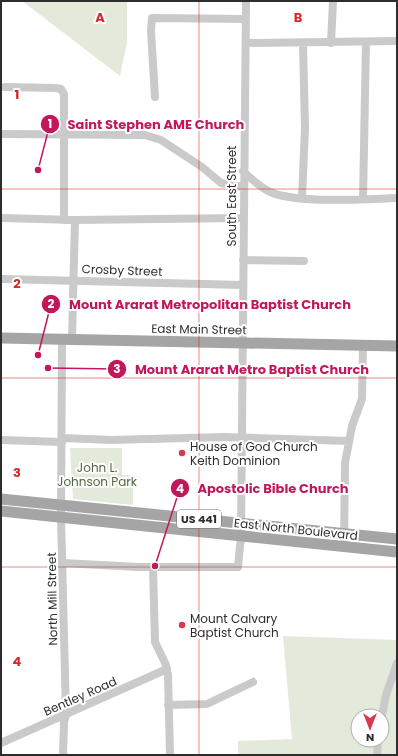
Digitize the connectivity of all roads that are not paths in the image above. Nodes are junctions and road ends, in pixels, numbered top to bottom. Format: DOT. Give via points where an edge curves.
graph roads {
  1 [pos="246,1"];
  2 [pos="333,1"];
  3 [pos="246,19"];
  4 [pos="397,41"];
  5 [pos="366,42"];
  6 [pos="246,43"];
  7 [pos="302,43"];
  8 [pos="331,43"];
  9 [pos="5,87"];
  10 [pos="155,97"];
  11 [pos="1,134"];
  12 [pos="64,135"];
  13 [pos="243,171"];
  14 [pos="243,187"];
  15 [pos="302,198"];
  16 [pos="397,198"];
  17 [pos="364,199"];
  18 [pos="1,218"];
  19 [pos="243,218"];
  20 [pos="64,220"];
  21 [pos="75,220"];
  22 [pos="243,260"];
  23 [pos="304,261"];
  24 [pos="1,279"];
  25 [pos="73,280"];
  26 [pos="243,285"];
  27 [pos="1,338"];
  28 [pos="67,339"];
  29 [pos="242,343"];
  30 [pos="363,345"];
  31 [pos="397,346"];
  32 [pos="241,438"];
  33 [pos="1,440"];
  34 [pos="62,440"];
  35 [pos="349,441"];
  36 [pos="1,499"];
  37 [pos="61,505"];
  38 [pos="1,511"];
  39 [pos="61,517"];
  40 [pos="241,523"];
  41 [pos="344,534"];
  42 [pos="241,536"];
  43 [pos="397,539"];
  44 [pos="344,547"];
  45 [pos="397,552"];
  46 [pos="63,563"];
  47 [pos="153,567"];
  48 [pos="397,663"];
  49 [pos="167,669"];
  50 [pos="253,682"];
  51 [pos="168,705"];
  52 [pos="384,708"];
  53 [pos="66,715"];
  54 [pos="1,744"];
  55 [pos="64,755"];
  56 [pos="170,755"];
  1 -- 3 [label="street, South East Street"];
  2 -- 8 [label="street"];
  3 -- 6 [label="street, South East Street"];
  3 -- 10 [label="street" via="152,18"];
  4 -- 5 [label="street"];
  5 -- 8 [label="street"];
  5 -- 17 [label="street"];
  6 -- 7 [label="street"];
  6 -- 13 [label="street, South East Street"];
  7 -- 8 [label="street"];
  7 -- 15 [label="street" via="305,104"];
  9 -- 12 [label="street" via="61,89 64,94"];
  11 -- 12 [label="street"];
  12 -- 14 [label="street" via="145,135 161,140 221,183"];
  12 -- 20 [label="street"];
  13 -- 14 [label="street, South East Street"];
  13 -- 15 [label="street" via="270,192"];
  14 -- 19 [label="street, South East Street"];
  15 -- 17 [label="street"];
  16 -- 17 [label="street"];
  18 -- 20 [label="street"];
  19 -- 21 [label="street"];
  19 -- 22 [label="street, South East Street"];
  20 -- 21 [label="street"];
  21 -- 25 [label="street, North Mill Street"];
  22 -- 23 [label="street"];
  22 -- 26 [label="street, South East Street"];
  24 -- 25 [label="street, Crosby Street"];
  25 -- 26 [label="street, Crosby Street"];
  25 -- 28 [label="street, North Mill Street"];
  26 -- 29 [label="street, South East Street"];
  27 -- 28 [label="main road, East Main Street"];
  28 -- 29 [label="main road, East Main Street"];
  28 -- 34 [label="street, North Mill Street"];
  29 -- 30 [label="main road, East Main Street"];
  29 -- 32 [label="street, South East Street"];
  30 -- 31 [label="main road, East Main Street"];
  30 -- 35 [label="street" via="362,399"];
  32 -- 34 [label="street"];
  32 -- 35 [label="street"];
  32 -- 40 [label="street, South East Street"];
  33 -- 34 [label="street"];
  34 -- 37 [label="street, North Mill Street"];
  35 -- 41 [label="street" via="344,480"];
  36 -- 37 [label="main road, East North Boulevard / US 441"];
  37 -- 39 [label="street, North Mill Street"];
  37 -- 40 [label="main road, East North Boulevard / US 441"];
  38 -- 39 [label="main road, East North Boulevard / US 441"];
  39 -- 42 [label="main road, East North Boulevard / US 441"];
  39 -- 46 [label="street, North Mill Street"];
  40 -- 41 [label="main road, East North Boulevard / US 441"];
  40 -- 42 [label="street, South East Street"];
  41 -- 43 [label="main road, East North Boulevard / US 441"];
  41 -- 44 [label="street"];
  42 -- 44 [label="main road, East North Boulevard / US 441"];
  42 -- 47 [label="street, South East Street" via="238,567"];
  44 -- 45 [label="main road, East North Boulevard / US 441"];
  46 -- 47 [label="street"];
  46 -- 53 [label="street, North Mill Street"];
  47 -- 49 [label="street" via="155,642"];
  48 -- 52 [label="street"];
  49 -- 51 [label="street"];
  49 -- 53 [label="street, Bentley Road"];
  50 -- 51 [label="street" via="207,704"];
  51 -- 56 [label="street"];
  53 -- 54 [label="street, Bentley Road"];
  53 -- 55 [label="street, North Mill Street"];
}
